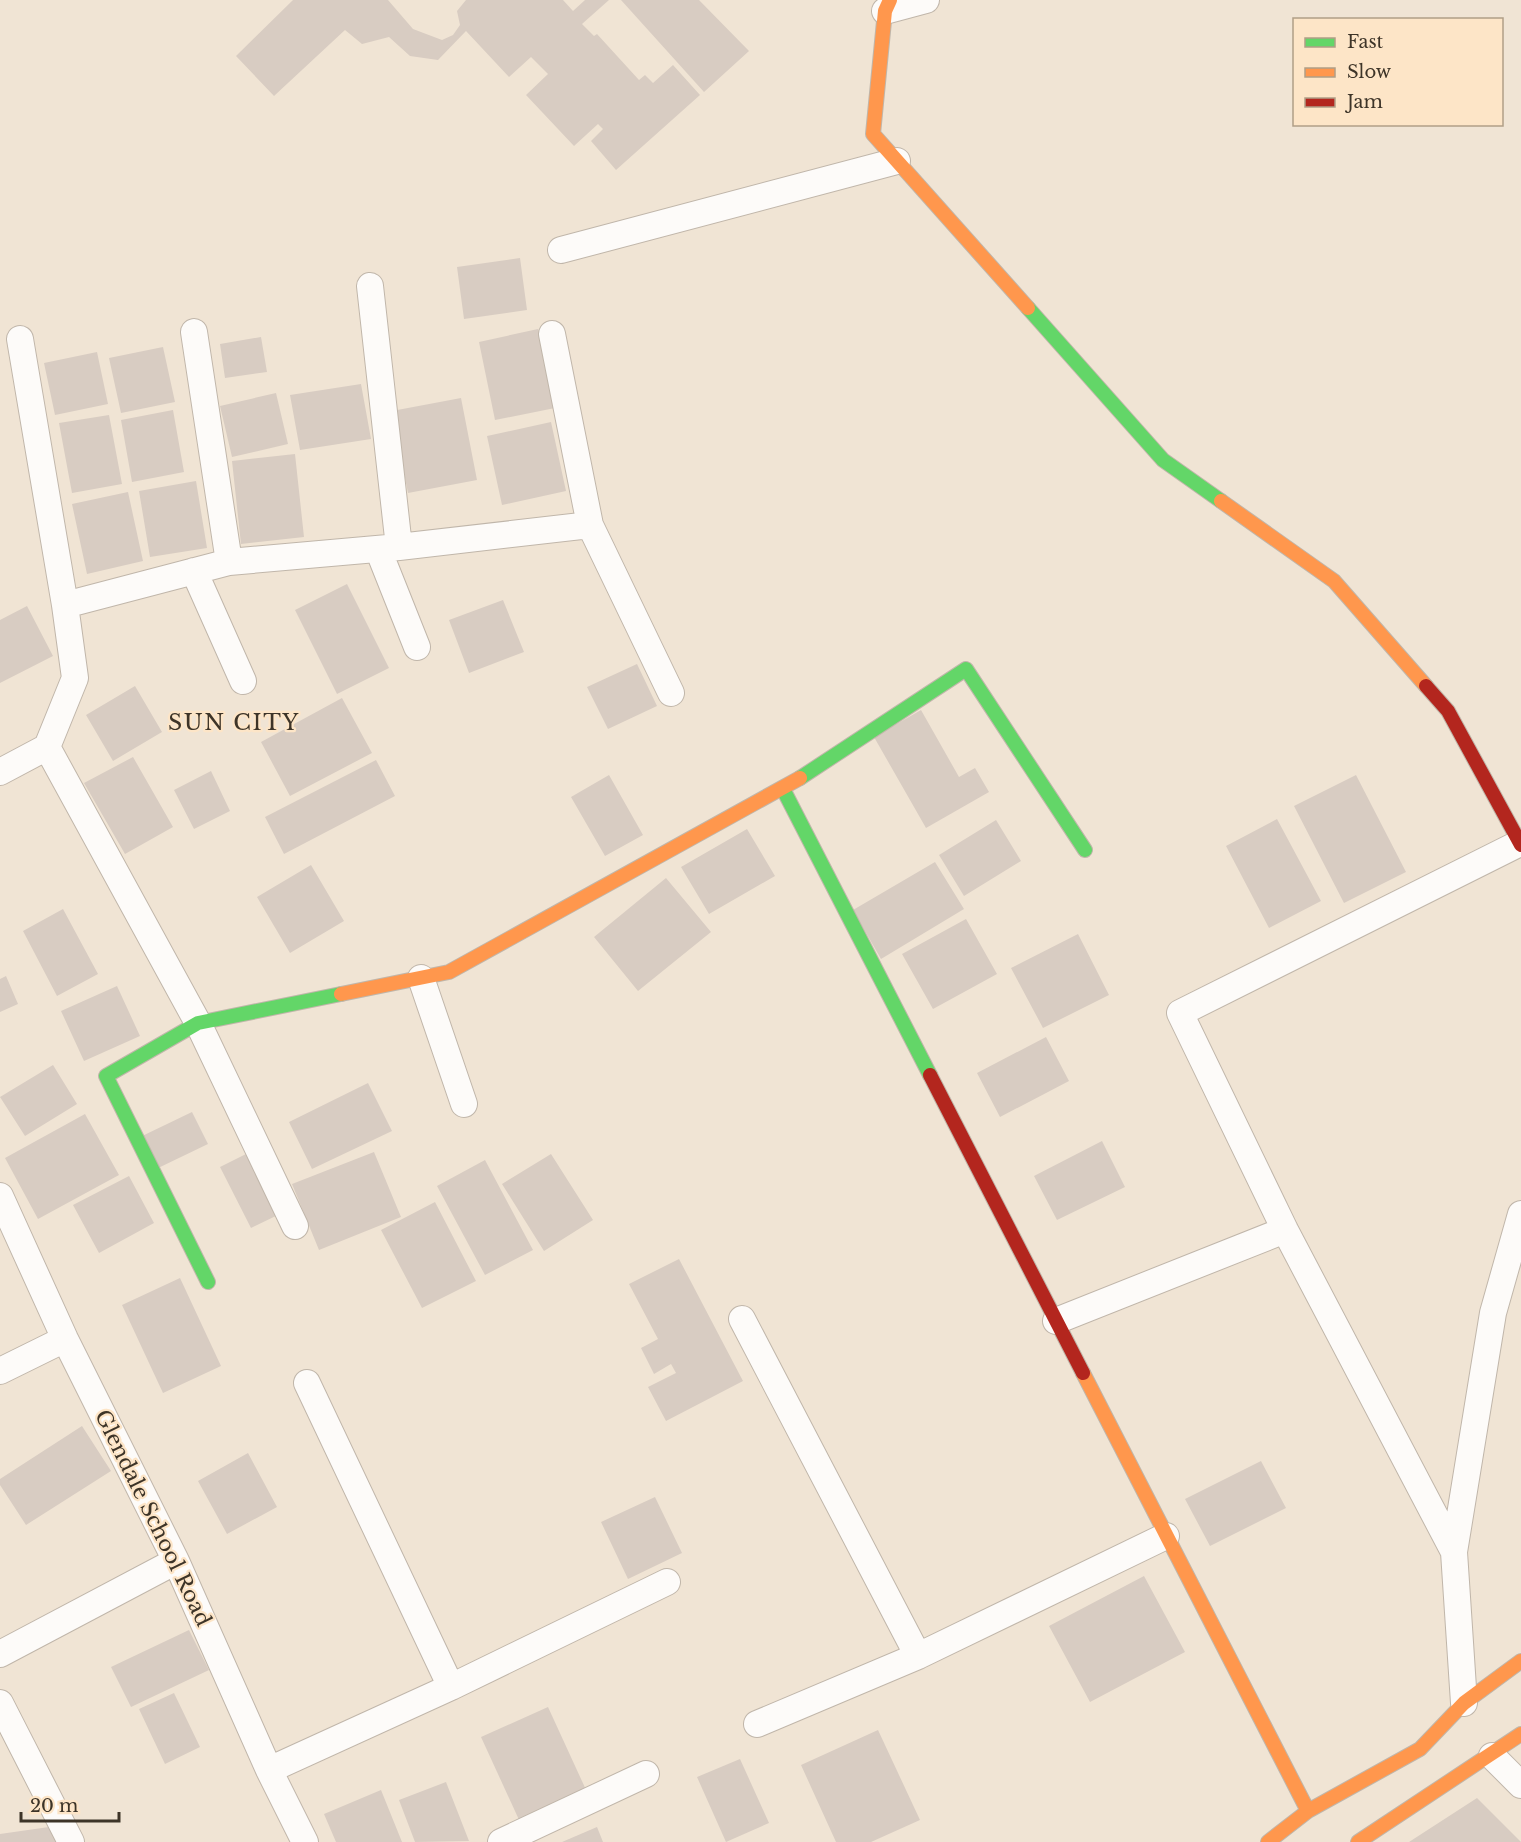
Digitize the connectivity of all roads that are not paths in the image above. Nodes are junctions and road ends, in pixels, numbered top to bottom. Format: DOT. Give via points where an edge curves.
graph roads {
  1 [pos="926,0"];
  2 [pos="887,5"];
  3 [pos="897,161"];
  4 [pos="561,250"];
  5 [pos="370,286"];
  6 [pos="194,332"];
  7 [pos="552,334"];
  8 [pos="20,339"];
  9 [pos="590,525"];
  10 [pos="389,548"];
  11 [pos="229,562"];
  12 [pos="194,571"];
  13 [pos="65,605"];
  14 [pos="417,648"];
  15 [pos="243,681"];
  16 [pos="672,693"];
  17 [pos="47,747"];
  18 [pos="0,772"];
  19 [pos="783,789"];
  20 [pos="1521,844"];
  21 [pos="1085,850"];
  22 [pos="421,978"];
  23 [pos="198,1023"];
  24 [pos="464,1104"];
  25 [pos="0,1196"];
  26 [pos="1521,1214"];
  27 [pos="295,1226"];
  28 [pos="1285,1230"];
  29 [pos="208,1282"];
  30 [pos="742,1318"];
  31 [pos="1056,1321"];
  32 [pos="65,1339"];
  33 [pos="0,1371"];
  34 [pos="307,1383"];
  35 [pos="1166,1536"];
  36 [pos="1454,1552"];
  37 [pos="176,1561"];
  38 [pos="667,1582"];
  39 [pos="0,1654"];
  40 [pos="918,1656"];
  41 [pos="1521,1661"];
  42 [pos="451,1687"];
  43 [pos="0,1703"];
  44 [pos="1464,1703"];
  45 [pos="757,1724"];
  46 [pos="1521,1734"];
  47 [pos="1492,1756"];
  48 [pos="269,1770"];
  49 [pos="646,1774"];
  50 [pos="1521,1785"];
  51 [pos="1308,1811"];
  52 [pos="71,1842"];
  53 [pos="304,1842"];
  54 [pos="501,1842"];
  55 [pos="1268,1842"];
  56 [pos="1358,1842"];
  1 -- 2 [label="street"];
  2 -- 3 [label="main road" via="873,134"];
  3 -- 4 [label="street"];
  3 -- 20 [label="main road" via="1163,460 1334,581 1448,711"];
  5 -- 10 [label="street"];
  6 -- 11 [label="street"];
  7 -- 9 [label="street"];
  8 -- 13 [label="street"];
  9 -- 10 [label="street"];
  9 -- 16 [label="street"];
  10 -- 11 [label="street"];
  10 -- 14 [label="street"];
  11 -- 12 [label="street"];
  12 -- 13 [label="street"];
  12 -- 15 [label="street"];
  13 -- 17 [label="street" via="75,678"];
  17 -- 18 [label="street"];
  17 -- 23 [label="street"];
  19 -- 21 [label="main road" via="966,669"];
  19 -- 22 [label="main road" via="449,972"];
  19 -- 31 [label="main road"];
  20 -- 28 [label="street" via="1180,1013"];
  22 -- 23 [label="main road"];
  22 -- 24 [label="street"];
  23 -- 27 [label="street"];
  23 -- 29 [label="main road" via="106,1076"];
  25 -- 32 [label="street, Glendale School Road"];
  26 -- 36 [label="street" via="1493,1313"];
  28 -- 31 [label="street"];
  28 -- 36 [label="street"];
  30 -- 40 [label="street"];
  31 -- 35 [label="main road"];
  32 -- 33 [label="street"];
  32 -- 37 [label="street, Glendale School Road"];
  34 -- 42 [label="street"];
  35 -- 40 [label="street"];
  35 -- 51 [label="main road"];
  36 -- 44 [label="street"];
  37 -- 39 [label="street"];
  37 -- 48 [label="street, Glendale School Road"];
  38 -- 42 [label="street"];
  40 -- 45 [label="street"];
  41 -- 44 [label="main road"];
  42 -- 48 [label="street"];
  43 -- 52 [label="street"];
  44 -- 51 [label="main road" via="1420,1749"];
  46 -- 47 [label="main road"];
  47 -- 50 [label="street"];
  47 -- 56 [label="main road"];
  48 -- 53 [label="street, Glendale School Road"];
  49 -- 54 [label="street"];
  51 -- 55 [label="main road"];
}
